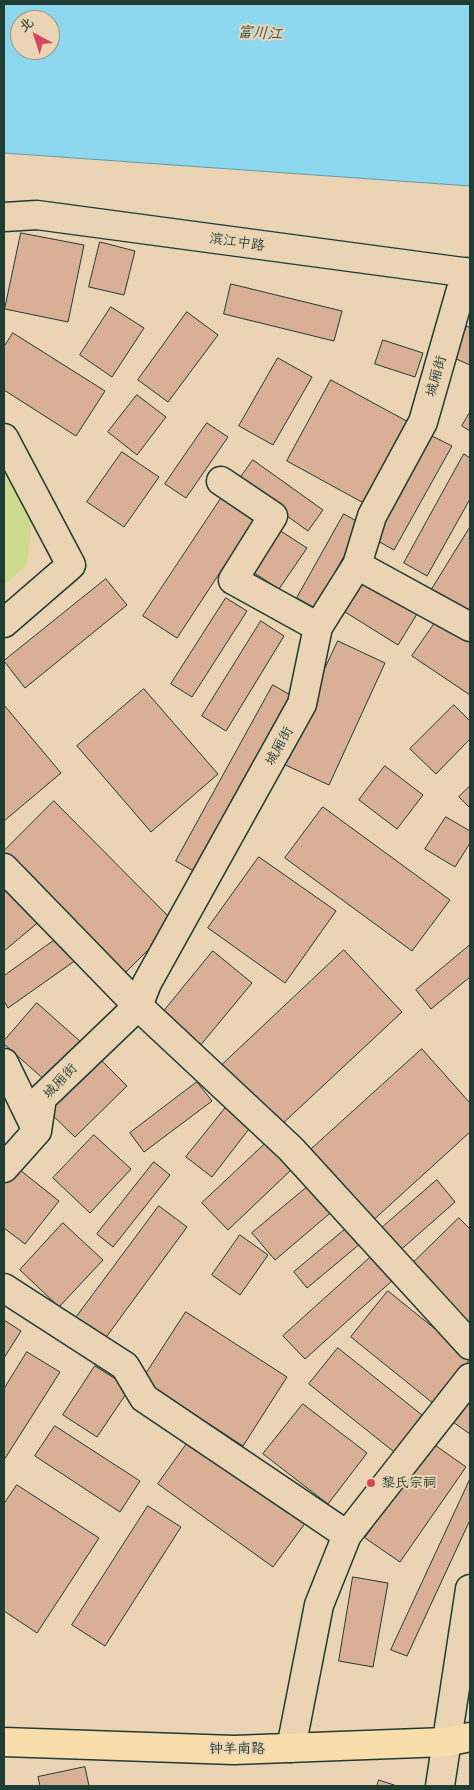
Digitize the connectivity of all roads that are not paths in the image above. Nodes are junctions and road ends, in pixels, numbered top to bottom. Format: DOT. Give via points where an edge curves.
graph roads {
  1 [pos="4,217"];
  2 [pos="468,272"];
  3 [pos="4,438"];
  4 [pos="220,480"];
  5 [pos="357,565"];
  6 [pos="4,623"];
  7 [pos="470,627"];
  8 [pos="318,628"];
  9 [pos="4,868"];
  10 [pos="138,1006"];
  11 [pos="4,1063"];
  12 [pos="37,1131"];
  13 [pos="4,1168"];
  14 [pos="4,1288"];
  15 [pos="470,1345"];
  16 [pos="470,1378"];
  17 [pos="348,1535"];
  18 [pos="470,1589"];
  19 [pos="458,1739"];
  20 [pos="4,1742"];
  21 [pos="291,1748"];
  22 [pos="440,1786"];
  1 -- 2 [label="street, 滨江中路" via="37,215"];
  2 -- 5 [label="street, 城厢街" via="423,422 372,516"];
  3 -- 6 [label="street" via="71,565"];
  4 -- 8 [label="street" via="273,516 233,580"];
  5 -- 7 [label="street"];
  5 -- 8 [label="street, 城厢街"];
  8 -- 10 [label="street, 城厢街" via="302,704 147,983"];
  9 -- 10 [label="street"];
  10 -- 12 [label="street, 城厢街" via="42,1098"];
  10 -- 15 [label="street" via="291,1149"];
  11 -- 12 [label="street"];
  12 -- 13 [label="street"];
  14 -- 17 [label="street" via="125,1366 144,1398"];
  16 -- 17 [label="street"];
  17 -- 21 [label="street" via="319,1605"];
  18 -- 19 [label="street"];
  19 -- 21 [label="main road, 钟羊南路"];
  19 -- 22 [label="street"];
  20 -- 21 [label="main road, 钟羊南路" via="234,1750"];
}
